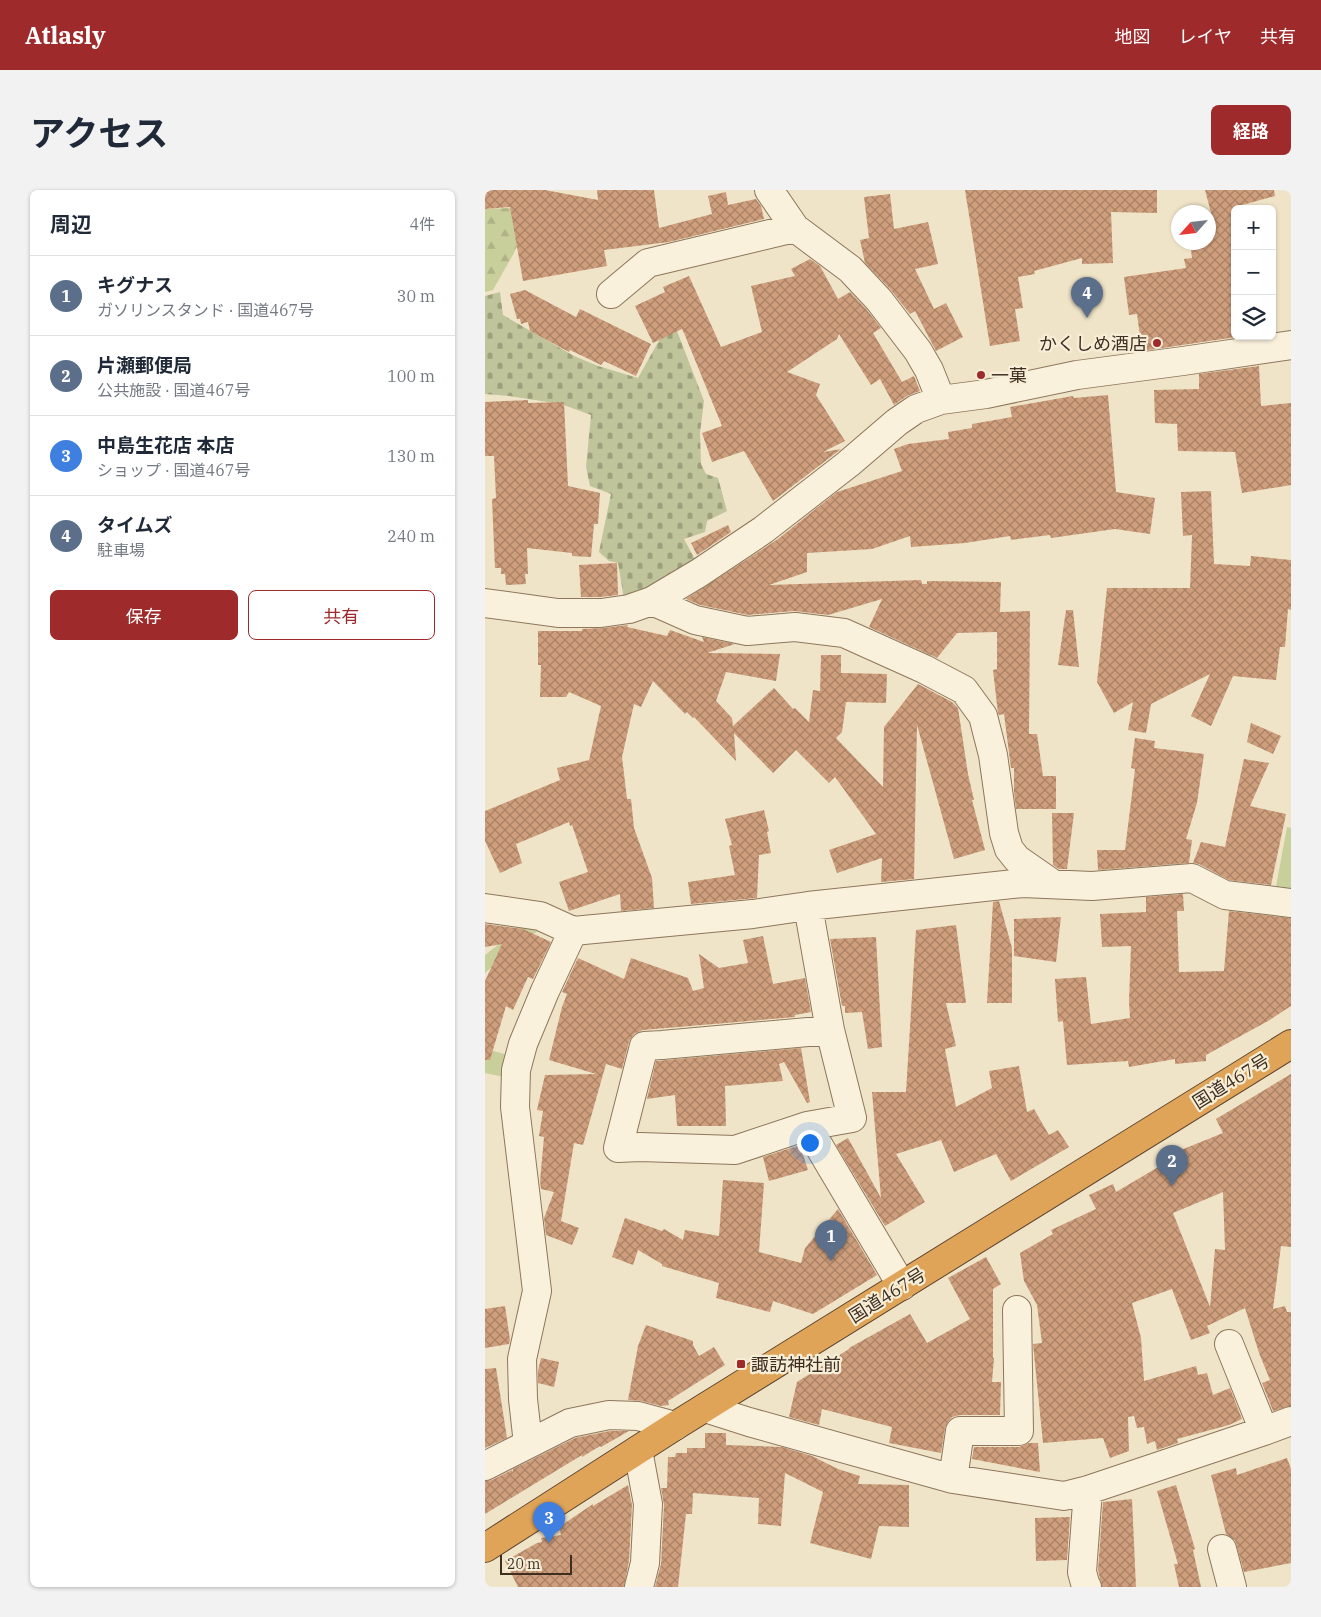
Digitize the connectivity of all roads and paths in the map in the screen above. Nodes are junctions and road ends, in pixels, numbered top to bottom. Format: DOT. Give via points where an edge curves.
graph roads {
  1 [pos="769,190"];
  2 [pos="795,228"];
  3 [pos="611,294"];
  4 [pos="1291,345"];
  5 [pos="941,400"];
  6 [pos="652,601"];
  7 [pos="485,603"];
  8 [pos="1053,884"];
  9 [pos="1291,903"];
  10 [pos="808,906"];
  11 [pos="485,908"];
  12 [pos="573,931"];
  13 [pos="831,1030"];
  14 [pos="1290,1048"];
  15 [pos="807,1126"];
  16 [pos="902,1286"];
  17 [pos="1017,1310"];
  18 [pos="1229,1344"];
  19 [pos="705,1408"];
  20 [pos="1291,1421"];
  21 [pos="675,1426"];
  22 [pos="1264,1431"];
  23 [pos="528,1444"];
  24 [pos="638,1450"];
  25 [pos="485,1466"];
  26 [pos="953,1480"];
  27 [pos="1089,1490"];
  28 [pos="486,1546"];
  29 [pos="1223,1549"];
  30 [pos="639,1587"];
  31 [pos="1087,1587"];
  32 [pos="1232,1587"];
  1 -- 2 [label="street"];
  2 -- 3 [label="street" via="648,263"];
  2 -- 5 [label="street" via="850,269 879,300 918,351"];
  4 -- 5 [label="street" via="1077,375"];
  5 -- 6 [label="street" via="916,409 897,422 771,524"];
  6 -- 7 [label="street" via="629,609 601,613 557,613"];
  6 -- 8 [label="street" via="695,620 747,631 795,626 844,633 964,690 983,716 1009,849 1017,860"];
  8 -- 9 [label="street" via="1092,886 1192,878 1225,895"];
  8 -- 10 [label="street" via="1023,883"];
  10 -- 12 [label="street"];
  10 -- 13 [label="street"];
  11 -- 12 [label="street" via="540,916"];
  12 -- 23 [label="street" via="523,1044 516,1070 515,1107 537,1291 522,1359"];
  13 -- 15 [label="street" via="852,1118"];
  13 -- 15 [label="street" via="644,1046 618,1148 735,1150"];
  14 -- 16 [label="highway, 国道467号"];
  15 -- 16 [label="street"];
  16 -- 19 [label="highway, 国道467号"];
  17 -- 26 [label="street" via="1019,1431 960,1432"];
  18 -- 22 [label="street"];
  19 -- 21 [label="highway, 国道467号"];
  19 -- 26 [label="street"];
  20 -- 22 [label="street"];
  21 -- 23 [label="street" via="638,1416 609,1415 570,1423"];
  21 -- 24 [label="highway, 国道467号"];
  22 -- 27 [label="street"];
  23 -- 25 [label="street"];
  24 -- 28 [label="highway, 国道467号"];
  24 -- 30 [label="street" via="648,1504 645,1563"];
  26 -- 27 [label="street" via="1064,1496"];
  27 -- 31 [label="street" via="1082,1572"];
  29 -- 32 [label="street"];
}
